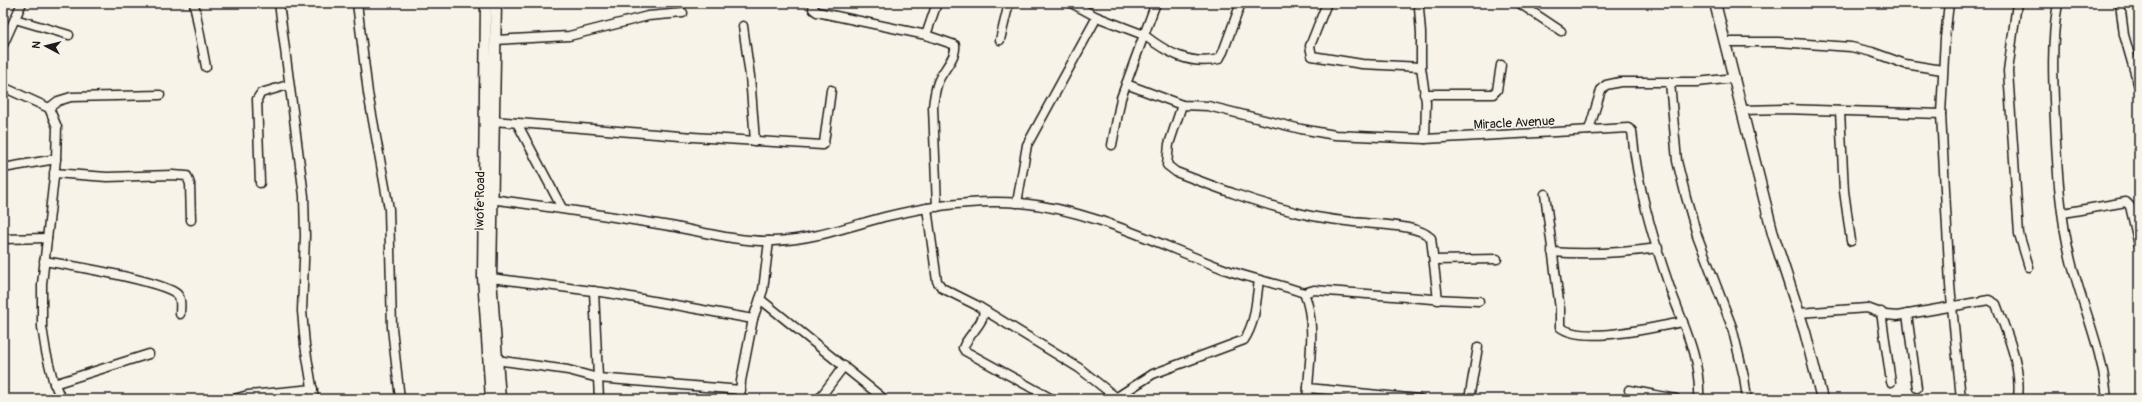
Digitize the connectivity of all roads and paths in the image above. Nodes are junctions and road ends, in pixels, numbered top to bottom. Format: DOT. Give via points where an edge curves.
graph roads {
  1 [pos="22,3"];
  2 [pos="194,3"];
  3 [pos="279,3"];
  4 [pos="358,3"];
  5 [pos="486,3"];
  6 [pos="496,3"];
  7 [pos="814,3"];
  8 [pos="937,3"];
  9 [pos="1009,3"];
  10 [pos="1071,3"];
  11 [pos="1156,3"];
  12 [pos="1241,3"];
  13 [pos="1327,3"];
  14 [pos="1519,3"];
  15 [pos="1715,3"];
  16 [pos="1950,3"];
  17 [pos="2016,3"];
  18 [pos="2058,3"];
  19 [pos="2120,3"];
  20 [pos="1419,8"];
  21 [pos="683,14"];
  22 [pos="1097,17"];
  23 [pos="15,19"];
  24 [pos="743,26"];
  25 [pos="1561,31"];
  26 [pos="68,35"];
  27 [pos="926,35"];
  28 [pos="1144,35"];
  29 [pos="494,40"];
  30 [pos="1000,40"];
  31 [pos="4,41"];
  32 [pos="1725,42"];
  33 [pos="1501,65"];
  34 [pos="206,67"];
  35 [pos="1420,67"];
  36 [pos="1942,70"];
  37 [pos="1735,78"];
  38 [pos="1670,82"];
  39 [pos="1126,84"];
  40 [pos="288,85"];
  41 [pos="3,87"];
  42 [pos="2139,87"];
  43 [pos="831,90"];
  44 [pos="1424,94"];
  45 [pos="160,95"];
  46 [pos="1182,105"];
  47 [pos="49,108"];
  48 [pos="1743,110"];
  49 [pos="1840,110"];
  50 [pos="1941,114"];
  51 [pos="493,121"];
  52 [pos="516,123"];
  53 [pos="1589,130"];
  54 [pos="1425,139"];
  55 [pos="755,141"];
  56 [pos="1112,145"];
  57 [pos="56,160"];
  58 [pos="3,168"];
  59 [pos="54,173"];
  60 [pos="260,183"];
  61 [pos="1545,194"];
  62 [pos="492,199"];
  63 [pos="1017,203"];
  64 [pos="937,207"];
  65 [pos="562,208"];
  66 [pos="927,208"];
  67 [pos="2063,214"];
  68 [pos="191,220"];
  69 [pos="47,238"];
  70 [pos="3,239"];
  71 [pos="769,241"];
  72 [pos="1851,241"];
  73 [pos="2139,245"];
  74 [pos="1658,248"];
  75 [pos="1552,252"];
  76 [pos="1497,259"];
  77 [pos="1434,260"];
  78 [pos="44,261"];
  79 [pos="2029,267"];
  80 [pos="491,278"];
  81 [pos="1258,280"];
  82 [pos="594,291"];
  83 [pos="1304,293"];
  84 [pos="760,299"];
  85 [pos="1438,300"];
  86 [pos="1480,300"];
  87 [pos="1952,307"];
  88 [pos="984,311"];
  89 [pos="1881,312"];
  90 [pos="1799,313"];
  91 [pos="180,314"];
  92 [pos="1907,314"];
  93 [pos="753,319"];
  94 [pos="1683,322"];
  95 [pos="490,336"];
  96 [pos="1478,346"];
  97 [pos="149,354"];
  98 [pos="496,360"];
  99 [pos="844,366"];
  100 [pos="598,378"];
  101 [pos="1891,382"];
  102 [pos="54,384"];
  103 [pos="1308,388"];
  104 [pos="1917,388"];
  105 [pos="312,389"];
  106 [pos="741,390"];
  107 [pos="1629,390"];
  108 [pos="270,396"];
  109 [pos="1116,398"];
  110 [pos="61,399"];
  111 [pos="234,399"];
  112 [pos="314,399"];
  113 [pos="400,399"];
  114 [pos="491,399"];
  115 [pos="500,399"];
  116 [pos="599,399"];
  117 [pos="740,399"];
  118 [pos="819,399"];
  119 [pos="884,399"];
  120 [pos="1052,399"];
  121 [pos="1307,399"];
  122 [pos="1419,399"];
  123 [pos="1470,399"];
  124 [pos="1676,399"];
  125 [pos="1699,399"];
  126 [pos="1747,399"];
  127 [pos="1822,399"];
  128 [pos="1961,399"];
  129 [pos="2018,399"];
  130 [pos="2107,399"];
  1 -- 23 [label="street"];
  2 -- 34 [label="street"];
  3 -- 40 [label="street"];
  4 -- 113 [label="street" via="368,93 389,209 392,328"];
  5 -- 95 [label="street, Iwofe Road" via="483,277"];
  6 -- 29 [label="street, Iwofe Road"];
  7 -- 27 [label="street" via="813,9 817,12"];
  8 -- 27 [label="street"];
  9 -- 30 [label="street"];
  10 -- 22 [label="street"];
  11 -- 28 [label="street"];
  12 -- 28 [label="street" via="1218,59 1198,62 1188,60 1159,46"];
  13 -- 35 [label="street" via="1310,46 1312,56 1362,64"];
  14 -- 25 [label="street"];
  15 -- 32 [label="street"];
  16 -- 36 [label="street"];
  17 -- 79 [label="street" via="2008,71 2019,234"];
  18 -- 67 [label="street" via="2054,28 2054,95 2056,161"];
  19 -- 42 [label="street" via="2124,35"];
  20 -- 35 [label="street"];
  21 -- 29 [label="street" via="648,16 569,36"];
  22 -- 28 [label="street"];
  22 -- 63 [label="street" via="1027,145"];
  23 -- 26 [label="street"];
  23 -- 31 [label="street"];
  24 -- 55 [label="street"];
  27 -- 64 [label="street" via="955,47 938,80 933,100"];
  28 -- 39 [label="street"];
  29 -- 51 [label="street, Iwofe Road"];
  32 -- 36 [label="street" via="1778,42 1851,47 1905,64"];
  32 -- 37 [label="street"];
  33 -- 44 [label="street" via="1497,90 1493,94"];
  35 -- 44 [label="street"];
  36 -- 50 [label="street"];
  37 -- 38 [label="street"];
  37 -- 48 [label="street"];
  38 -- 53 [label="street" via="1620,82 1606,85 1601,90"];
  38 -- 126 [label="street" via="1677,161 1697,236 1732,327"];
  39 -- 46 [label="street, Miracle Avenue"];
  39 -- 56 [label="street"];
  40 -- 60 [label="street" via="261,93 257,99"];
  40 -- 105 [label="street" via="304,196 302,311"];
  41 -- 47 [label="street"];
  43 -- 55 [label="street" via="822,145"];
  44 -- 54 [label="street"];
  45 -- 47 [label="street" via="71,98 58,101"];
  46 -- 54 [label="street, Miracle Avenue" via="1208,106 1335,135"];
  46 -- 77 [label="street" via="1169,144 1167,165 1176,172 1238,195 1295,212 1332,220 1409,228 1427,233 1431,238"];
  47 -- 57 [label="street" via="57,127"];
  48 -- 49 [label="street"];
  48 -- 90 [label="street" via="1773,234"];
  49 -- 50 [label="street"];
  49 -- 72 [label="street" via="1844,192"];
  50 -- 87 [label="street"];
  51 -- 52 [label="street"];
  51 -- 62 [label="street, Iwofe Road"];
  52 -- 55 [label="street"];
  52 -- 65 [label="street"];
  53 -- 54 [label="street, Miracle Avenue"];
  53 -- 74 [label="street, Miracle Avenue" via="1624,128 1632,131 1642,195"];
  57 -- 58 [label="street"];
  57 -- 59 [label="street"];
  59 -- 68 [label="street" via="107,177 187,176 190,184"];
  59 -- 69 [label="street"];
  61 -- 75 [label="street"];
  62 -- 65 [label="street"];
  62 -- 80 [label="street, Iwofe Road"];
  63 -- 64 [label="street" via="973,202"];
  63 -- 81 [label="street" via="1108,223"];
  64 -- 66 [label="street"];
  65 -- 71 [label="street" via="729,237"];
  66 -- 71 [label="street" via="817,236"];
  66 -- 88 [label="street" via="937,281 942,288"];
  67 -- 73 [label="street" via="2126,202 2130,206"];
  67 -- 130 [label="street" via="2072,265 2096,340"];
  69 -- 70 [label="street"];
  69 -- 78 [label="street"];
  71 -- 84 [label="street"];
  74 -- 75 [label="street" via="1615,253"];
  74 -- 94 [label="street, Miracle Avenue"];
  75 -- 94 [label="street" via="1560,327 1566,331 1579,334 1619,334"];
  76 -- 77 [label="street"];
  77 -- 85 [label="street"];
  78 -- 91 [label="street" via="98,271 164,288 176,293 180,300"];
  78 -- 102 [label="street" via="42,328"];
  80 -- 82 [label="street"];
  80 -- 95 [label="street, Iwofe Road"];
  81 -- 83 [label="street"];
  81 -- 109 [label="street" via="1254,316 1250,331 1244,340 1153,374"];
  82 -- 93 [label="street"];
  82 -- 100 [label="street"];
  83 -- 85 [label="street" via="1314,290 1359,292"];
  83 -- 103 [label="street" via="1310,308"];
  84 -- 93 [label="street"];
  84 -- 99 [label="street"];
  85 -- 86 [label="street"];
  87 -- 92 [label="street"];
  87 -- 128 [label="street"];
  87 -- 129 [label="street" via="1989,300 1996,304 2018,372"];
  88 -- 109 [label="street" via="1079,368"];
  88 -- 120 [label="street" via="983,317 963,348 965,351"];
  89 -- 90 [label="street" via="1867,308"];
  89 -- 92 [label="street" via="1886,315"];
  89 -- 101 [label="street"];
  90 -- 127 [label="street"];
  92 -- 104 [label="street"];
  93 -- 106 [label="street"];
  94 -- 125 [label="street, Miracle Avenue" via="1693,349"];
  95 -- 98 [label="street, Iwofe Road"];
  95 -- 114 [label="street, Iwofe Road"];
  96 -- 123 [label="street"];
  97 -- 102 [label="street"];
  98 -- 100 [label="street" via="568,370"];
  98 -- 115 [label="street, Iwofe Road"];
  99 -- 118 [label="street"];
  99 -- 119 [label="street"];
  100 -- 106 [label="street"];
  100 -- 116 [label="street"];
  102 -- 110 [label="street"];
  103 -- 121 [label="street"];
  103 -- 122 [label="street"];
  105 -- 108 [label="street"];
  105 -- 112 [label="street"];
  106 -- 117 [label="street"];
  107 -- 124 [label="street"];
  108 -- 111 [label="street" via="248,395"];
}
